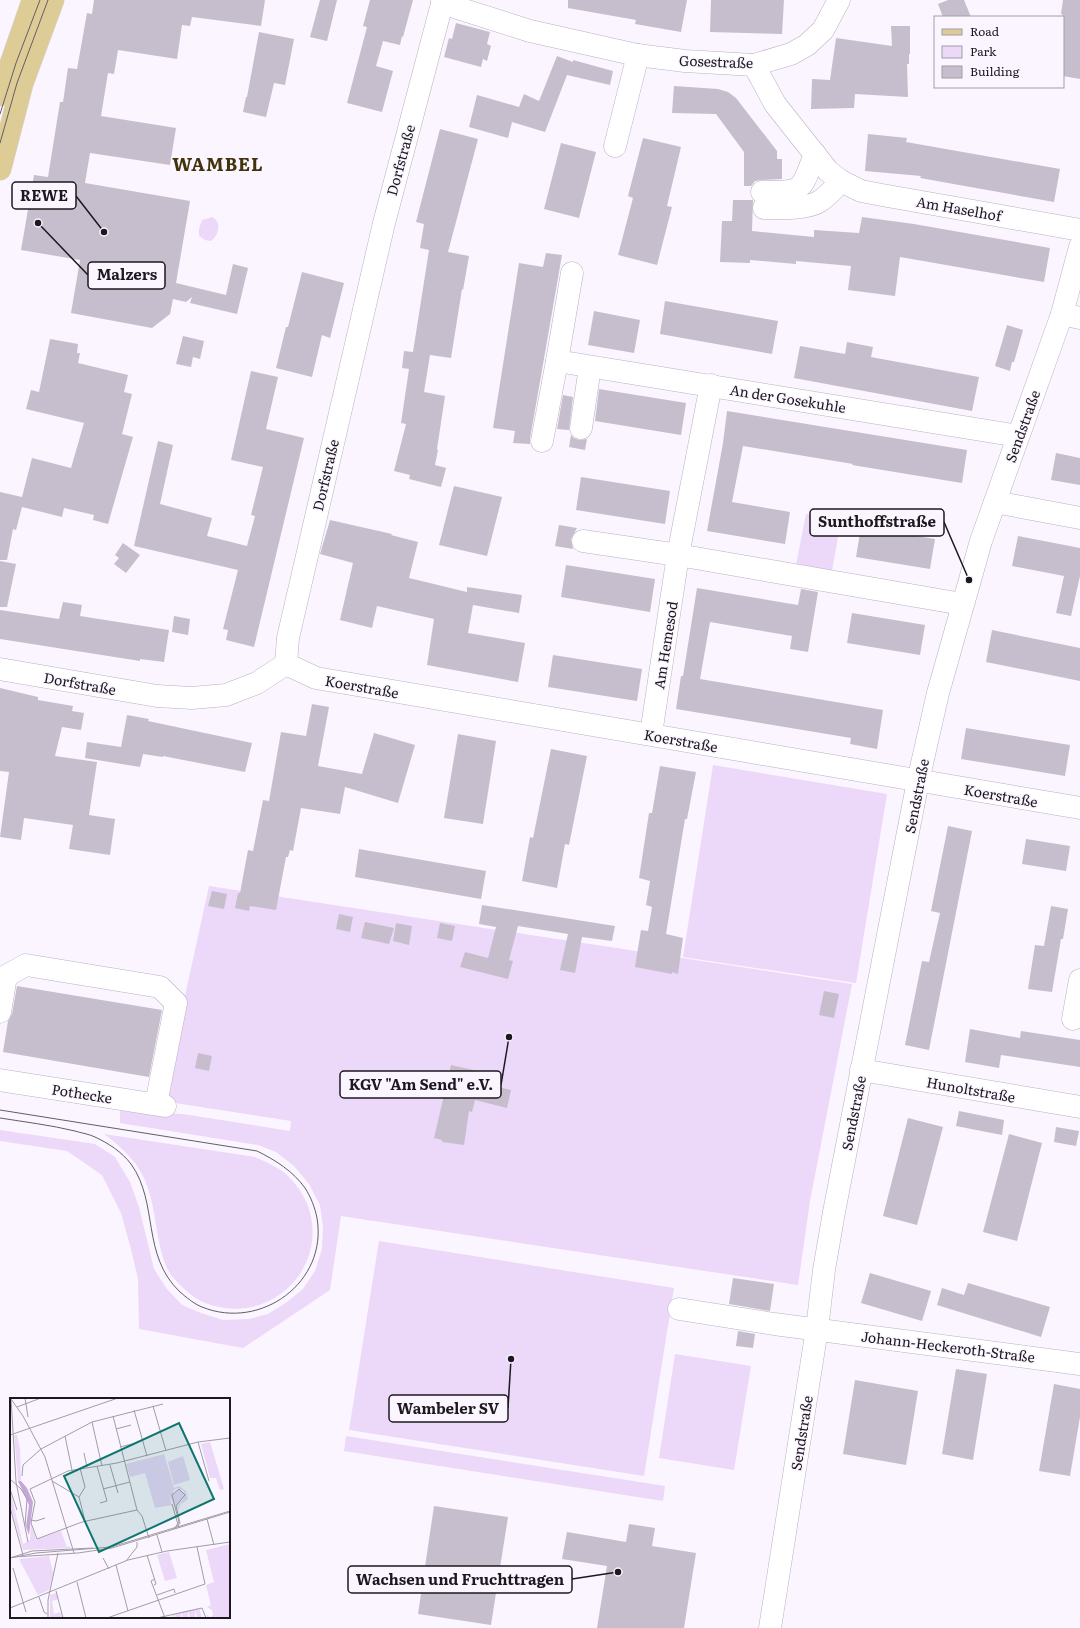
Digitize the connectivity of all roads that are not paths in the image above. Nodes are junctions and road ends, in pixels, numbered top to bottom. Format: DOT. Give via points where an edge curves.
graph roads {
  1 [pos="33,0"];
  2 [pos="53,0"];
  3 [pos="839,0"];
  4 [pos="442,1"];
  5 [pos="638,55"];
  6 [pos="754,65"];
  7 [pos="0,95"];
  8 [pos="615,146"];
  9 [pos="815,154"];
  10 [pos="0,169"];
  11 [pos="841,181"];
  12 [pos="1080,230"];
  13 [pos="1080,247"];
  14 [pos="572,273"];
  15 [pos="1071,316"];
  16 [pos="557,362"];
  17 [pos="590,367"];
  18 [pos="711,386"];
  19 [pos="581,428"];
  20 [pos="1018,436"];
  21 [pos="542,441"];
  22 [pos="995,502"];
  23 [pos="1080,518"];
  24 [pos="583,541"];
  25 [pos="678,555"];
  26 [pos="962,604"];
  27 [pos="286,664"];
  28 [pos="0,669"];
  29 [pos="651,734"];
  30 [pos="918,781"];
  31 [pos="1080,808"];
  32 [pos="1080,980"];
  33 [pos="0,1012"];
  34 [pos="1073,1019"];
  35 [pos="861,1070"];
  36 [pos="0,1080"];
  37 [pos="1080,1108"];
  38 [pos="679,1308"];
  39 [pos="817,1329"];
  40 [pos="1080,1364"];
  41 [pos="770,1628"];
  1 -- 7 [label="main road"];
  2 -- 10 [label="main road" via="22,84"];
  3 -- 6 [label="street, Gosestraße" via="823,30 807,45 791,54"];
  4 -- 5 [label="street, Gosestraße" via="530,31"];
  4 -- 27 [label="street, Dorfstraße" via="384,223 288,638"];
  5 -- 6 [label="street, Gosestraße"];
  5 -- 8 [label="street"];
  6 -- 9 [label="street, Am Haselhof" via="775,104"];
  9 -- 11 [label="street, Am Haselhof" via="828,171"];
  9 -- 11 [label="street" via="805,182 798,189 763,200 796,207 819,203"];
  11 -- 12 [label="street, Am Haselhof" via="861,190 882,195"];
  13 -- 15 [label="street, Sendstraße"];
  14 -- 16 [label="street"];
  15 -- 20 [label="street, Sendstraße"];
  16 -- 17 [label="street, An der Gosekuhle"];
  16 -- 21 [label="street"];
  17 -- 18 [label="street, An der Gosekuhle"];
  17 -- 19 [label="street"];
  18 -- 20 [label="street, An der Gosekuhle"];
  18 -- 25 [label="street, Am Hemesod"];
  20 -- 22 [label="street, Sendstraße"];
  22 -- 23 [label="street"];
  22 -- 26 [label="street, Sendstraße"];
  24 -- 25 [label="street"];
  25 -- 26 [label="street"];
  25 -- 29 [label="street, Am Hemesod"];
  26 -- 30 [label="street, Sendstraße"];
  27 -- 28 [label="street, Dorfstraße" via="257,683 226,695 192,698 157,696"];
  27 -- 29 [label="street, Koerstraße" via="316,678"];
  29 -- 30 [label="street, Koerstraße"];
  30 -- 31 [label="street, Koerstraße"];
  30 -- 35 [label="street, Sendstraße"];
  32 -- 34 [label="street"];
  33 -- 36 [label="street, Pothecke" via="6,976 26,965 160,987 176,1003 160,1105"];
  35 -- 37 [label="street, Hunoltstraße"];
  35 -- 39 [label="street, Sendstraße" via="834,1212"];
  38 -- 39 [label="street, Johann-Heckeroth-Straße"];
  39 -- 40 [label="street, Johann-Heckeroth-Straße"];
  39 -- 41 [label="street, Sendstraße"];
}
